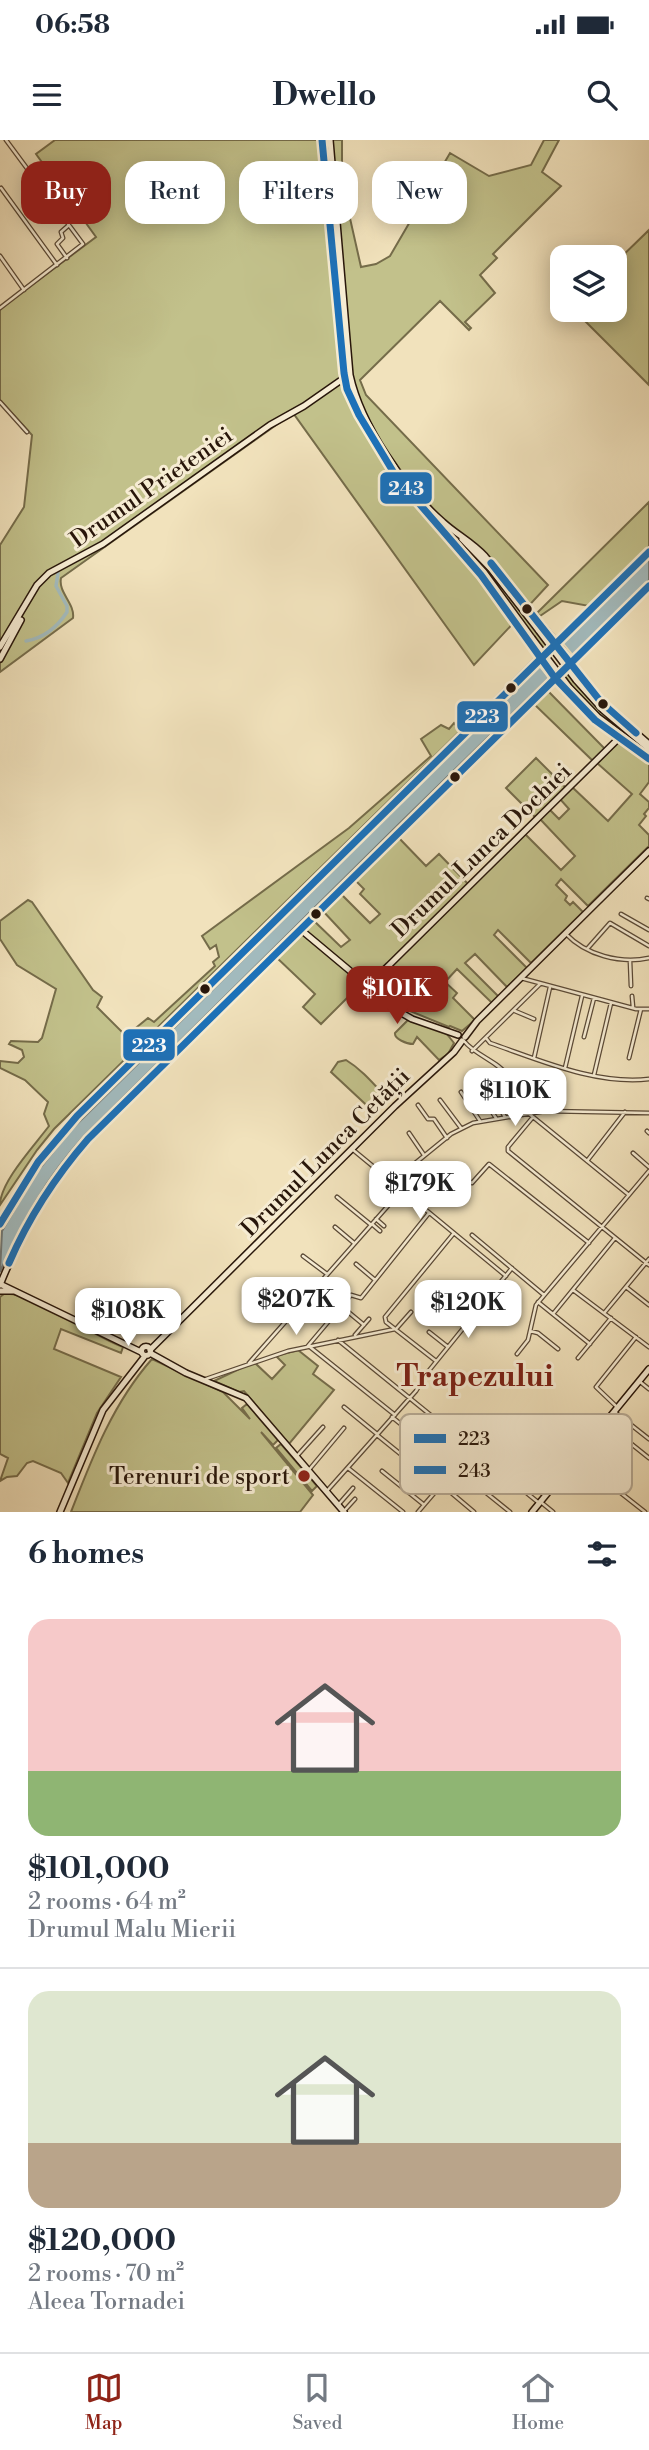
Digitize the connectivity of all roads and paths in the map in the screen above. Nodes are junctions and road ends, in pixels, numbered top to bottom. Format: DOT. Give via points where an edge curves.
graph roads {
  1 [pos="13,140"];
  2 [pos="323,140"];
  3 [pos="330,140"];
  4 [pos="7,141"];
  5 [pos="327,161"];
  6 [pos="329,161"];
  7 [pos="1,188"];
  8 [pos="334,224"];
  9 [pos="69,225"];
  10 [pos="0,256"];
  11 [pos="67,258"];
  12 [pos="57,265"];
  13 [pos="24,290"];
  14 [pos="1,306"];
  15 [pos="347,376"];
  16 [pos="332,386"];
  17 [pos="347,389"];
  18 [pos="0,402"];
  19 [pos="27,432"];
  20 [pos="443,526"];
  21 [pos="649,552"];
  22 [pos="649,586"];
  23 [pos="28,600"];
  24 [pos="542,631"];
  25 [pos="567,631"];
  26 [pos="556,642"];
  27 [pos="530,646"];
  28 [pos="0,647"];
  29 [pos="583,651"];
  30 [pos="539,658"];
  31 [pos="0,659"];
  32 [pos="572,662"];
  33 [pos="523,674"];
  34 [pos="555,678"];
  35 [pos="579,678"];
  36 [pos="567,688"];
  37 [pos="544,690"];
  38 [pos="619,738"];
  39 [pos="649,747"];
  40 [pos="649,757"];
  41 [pos="649,851"];
  42 [pos="621,914"];
  43 [pos="300,929"];
  44 [pos="649,930"];
  45 [pos="566,934"];
  46 [pos="649,946"];
  47 [pos="586,950"];
  48 [pos="649,958"];
  49 [pos="630,960"];
  50 [pos="521,978"];
  51 [pos="540,984"];
  52 [pos="631,986"];
  53 [pos="367,987"];
  54 [pos="550,987"];
  55 [pos="582,995"];
  56 [pos="632,996"];
  57 [pos="594,998"];
  58 [pos="612,1002"];
  59 [pos="633,1008"];
  60 [pos="641,1009"];
  61 [pos="649,1009"];
  62 [pos="515,1011"];
  63 [pos="534,1019"];
  64 [pos="460,1037"];
  65 [pos="584,1037"];
  66 [pos="486,1038"];
  67 [pos="472,1051"];
  68 [pos="534,1058"];
  69 [pos="629,1058"];
  70 [pos="565,1068"];
  71 [pos="594,1075"];
  72 [pos="649,1079"];
  73 [pos="484,1082"];
  74 [pos="473,1083"];
  75 [pos="461,1092"];
  76 [pos="440,1100"];
  77 [pos="418,1105"];
  78 [pos="625,1112"];
  79 [pos="649,1113"];
  80 [pos="528,1114"];
  81 [pos="533,1117"];
  82 [pos="505,1118"];
  83 [pos="496,1119"];
  84 [pos="480,1122"];
  85 [pos="461,1128"];
  86 [pos="409,1133"];
  87 [pos="447,1138"];
  88 [pos="352,1149"];
  89 [pos="633,1153"];
  90 [pos="424,1155"];
  91 [pos="587,1161"];
  92 [pos="649,1169"];
  93 [pos="404,1172"];
  94 [pos="466,1180"];
  95 [pos="392,1182"];
  96 [pos="402,1190"];
  97 [pos="629,1195"];
  98 [pos="431,1196"];
  99 [pos="337,1197"];
  100 [pos="429,1213"];
  101 [pos="376,1219"];
  102 [pos="0,1224"];
  103 [pos="371,1224"];
  104 [pos="384,1226"];
  105 [pos="335,1227"];
  106 [pos="603,1227"];
  107 [pos="380,1231"];
  108 [pos="454,1233"];
  109 [pos="472,1235"];
  110 [pos="615,1238"];
  111 [pos="355,1243"];
  112 [pos="589,1244"];
  113 [pos="14,1251"];
  114 [pos="303,1256"];
  115 [pos="648,1262"];
  116 [pos="356,1264"];
  117 [pos="512,1268"];
  118 [pos="327,1274"];
  119 [pos="506,1276"];
  120 [pos="375,1280"];
  121 [pos="0,1284"];
  122 [pos="626,1287"];
  123 [pos="573,1290"];
  124 [pos="0,1293"];
  125 [pos="22,1293"];
  126 [pos="310,1293"];
  127 [pos="544,1295"];
  128 [pos="320,1301"];
  129 [pos="538,1302"];
  130 [pos="282,1305"];
  131 [pos="649,1305"];
  132 [pos="341,1306"];
  133 [pos="411,1312"];
  134 [pos="605,1312"];
  135 [pos="292,1313"];
  136 [pos="553,1314"];
  137 [pos="612,1318"];
  138 [pos="369,1319"];
  139 [pos="386,1322"];
  140 [pos="364,1325"];
  141 [pos="396,1329"];
  142 [pos="380,1331"];
  143 [pos="530,1331"];
  144 [pos="429,1332"];
  145 [pos="355,1337"];
  146 [pos="636,1337"];
  147 [pos="338,1340"];
  148 [pos="590,1344"];
  149 [pos="308,1347"];
  150 [pos="448,1347"];
  151 [pos="649,1348"];
  152 [pos="558,1349"];
  153 [pos="145,1352"];
  154 [pos="517,1354"];
  155 [pos="578,1359"];
  156 [pos="436,1361"];
  157 [pos="248,1363"];
  158 [pos="649,1369"];
  159 [pos="202,1380"];
  160 [pos="639,1381"];
  161 [pos="649,1389"];
  162 [pos="409,1398"];
  163 [pos="344,1407"];
  164 [pos="616,1409"];
  165 [pos="429,1414"];
  166 [pos="612,1414"];
  167 [pos="620,1414"];
  168 [pos="393,1416"];
  169 [pos="400,1422"];
  170 [pos="632,1425"];
  171 [pos="323,1427"];
  172 [pos="344,1427"];
  173 [pos="377,1435"];
  174 [pos="649,1439"];
  175 [pos="632,1444"];
  176 [pos="400,1453"];
  177 [pos="296,1457"];
  178 [pos="649,1458"];
  179 [pos="348,1468"];
  180 [pos="308,1471"];
  181 [pos="382,1471"];
  182 [pos="400,1486"];
  183 [pos="353,1488"];
  184 [pos="326,1492"];
  185 [pos="410,1494"];
  186 [pos="434,1494"];
  187 [pos="451,1494"];
  188 [pos="487,1494"];
  189 [pos="530,1494"];
  190 [pos="547,1494"];
  191 [pos="622,1494"];
  192 [pos="355,1499"];
  193 [pos="540,1502"];
  194 [pos="338,1505"];
  195 [pos="424,1505"];
  196 [pos="61,1512"];
  197 [pos="344,1512"];
  198 [pos="402,1512"];
  199 [pos="418,1512"];
  200 [pos="474,1512"];
  201 [pos="510,1512"];
  202 [pos="532,1512"];
  203 [pos="553,1512"];
  204 [pos="645,1512"];
  1 -- 4 [label="street"];
  2 -- 5 [label="main road"];
  3 -- 6 [label="main road"];
  4 -- 9 [label="street"];
  7 -- 12 [label="street"];
  8 -- 15 [label="main road"];
  9 -- 11 [label="street" via="58,244"];
  9 -- 11 [label="street" via="83,244"];
  10 -- 13 [label="street"];
  11 -- 12 [label="street"];
  12 -- 13 [label="street"];
  13 -- 14 [label="street"];
  15 -- 16 [label="main road, Drumul Prieteniei"];
  15 -- 17 [label="main road"];
  15 -- 20 [label="main road" via="386,452"];
  16 -- 17 [label="main road"];
  16 -- 23 [label="main road, Drumul Prieteniei" via="95,549 49,573"];
  17 -- 20 [label="main road" via="388,465 416,502"];
  18 -- 19 [label="street"];
  20 -- 24 [label="main road" via="482,560"];
  20 -- 27 [label="main road"];
  20 -- 36 [label="main road, bridge" via="484,572"];
  21 -- 25 [label="main road"];
  22 -- 29 [label="main road"];
  23 -- 28 [label="main road, Drumul Prieteniei"];
  23 -- 31 [label="main road"];
  24 -- 25 [label="main road"];
  24 -- 26 [label="main road"];
  24 -- 35 [label="main road, bridge"];
  25 -- 26 [label="main road"];
  26 -- 30 [label="main road"];
  26 -- 32 [label="main road"];
  27 -- 30 [label="main road"];
  27 -- 33 [label="main road" via="533,658"];
  29 -- 32 [label="main road"];
  29 -- 35 [label="main road"];
  30 -- 33 [label="main road"];
  30 -- 34 [label="main road"];
  32 -- 34 [label="main road"];
  32 -- 35 [label="main road"];
  33 -- 102 [label="main road" via="77,1116 38,1162"];
  34 -- 36 [label="main road"];
  34 -- 37 [label="main road"];
  35 -- 39 [label="main road" via="607,715"];
  36 -- 37 [label="main road"];
  36 -- 38 [label="main road" via="584,710"];
  36 -- 40 [label="main road"];
  37 -- 43 [label="main road"];
  38 -- 40 [label="main road"];
  38 -- 53 [label="main road, Drumul Lunca Dochiei"];
  41 -- 45 [label="main road, Drumul Lunca Cetății"];
  42 -- 44 [label="street"];
  43 -- 53 [label="main road"];
  43 -- 113 [label="main road" via="78,1150 47,1191"];
  45 -- 47 [label="street"];
  45 -- 50 [label="main road, Drumul Lunca Cetății"];
  46 -- 47 [label="street" via="610,923"];
  47 -- 49 [label="street"];
  48 -- 49 [label="street"];
  49 -- 52 [label="street"];
  50 -- 51 [label="street"];
  50 -- 64 [label="main road, Drumul Lunca Cetății"];
  51 -- 54 [label="street"];
  51 -- 62 [label="street"];
  53 -- 64 [label="main road" via="406,1016"];
  54 -- 55 [label="street"];
  54 -- 68 [label="street"];
  55 -- 57 [label="street"];
  55 -- 70 [label="street"];
  56 -- 59 [label="street"];
  57 -- 58 [label="street"];
  57 -- 65 [label="street"];
  58 -- 59 [label="street"];
  58 -- 71 [label="street"];
  59 -- 60 [label="street"];
  60 -- 61 [label="street"];
  60 -- 69 [label="street"];
  62 -- 63 [label="street"];
  62 -- 66 [label="street"];
  64 -- 67 [label="street"];
  64 -- 88 [label="main road, Drumul Lunca Cetății" via="454,1052"];
  66 -- 67 [label="street"];
  66 -- 68 [label="street"];
  67 -- 80 [label="street" via="508,1076 516,1101"];
  68 -- 70 [label="street"];
  70 -- 71 [label="street"];
  71 -- 72 [label="street"];
  73 -- 82 [label="street"];
  74 -- 83 [label="street"];
  75 -- 84 [label="street"];
  76 -- 85 [label="street"];
  77 -- 87 [label="street"];
  78 -- 79 [label="street"];
  78 -- 80 [label="street"];
  78 -- 91 [label="street"];
  80 -- 81 [label="street"];
  80 -- 82 [label="street"];
  81 -- 91 [label="street"];
  81 -- 106 [label="street" via="508,1151"];
  82 -- 83 [label="street"];
  83 -- 84 [label="street"];
  84 -- 85 [label="street"];
  85 -- 87 [label="street"];
  86 -- 90 [label="street"];
  87 -- 90 [label="street"];
  88 -- 95 [label="street"];
  88 -- 153 [label="main road, Drumul Lunca Cetății"];
  89 -- 92 [label="street"];
  90 -- 93 [label="street"];
  91 -- 97 [label="street"];
  92 -- 97 [label="street"];
  93 -- 95 [label="street"];
  93 -- 98 [label="street"];
  94 -- 112 [label="street" via="472,1183 489,1164"];
  95 -- 96 [label="street"];
  96 -- 100 [label="street"];
  96 -- 101 [label="street"];
  97 -- 106 [label="street"];
  99 -- 103 [label="street"];
  100 -- 108 [label="street"];
  100 -- 120 [label="street"];
  101 -- 103 [label="street"];
  101 -- 104 [label="street"];
  103 -- 107 [label="street"];
  103 -- 111 [label="street"];
  105 -- 111 [label="street"];
  106 -- 110 [label="street"];
  106 -- 112 [label="street"];
  108 -- 119 [label="street"];
  108 -- 139 [label="street" via="386,1316"];
  109 -- 117 [label="street"];
  110 -- 115 [label="street"];
  110 -- 123 [label="street"];
  111 -- 118 [label="street"];
  112 -- 127 [label="street"];
  113 -- 121 [label="main road"];
  113 -- 125 [label="main road" via="6,1279"];
  114 -- 118 [label="street"];
  115 -- 122 [label="street"];
  116 -- 120 [label="street"];
  117 -- 119 [label="street"];
  117 -- 127 [label="street"];
  118 -- 126 [label="street"];
  119 -- 150 [label="street"];
  120 -- 132 [label="street" via="361,1298 351,1294"];
  121 -- 125 [label="main road"];
  122 -- 131 [label="street"];
  122 -- 134 [label="street"];
  123 -- 134 [label="street"];
  123 -- 136 [label="street"];
  124 -- 125 [label="main road"];
  125 -- 153 [label="main road"];
  126 -- 128 [label="street"];
  126 -- 135 [label="street"];
  127 -- 129 [label="street"];
  129 -- 136 [label="street"];
  129 -- 143 [label="street"];
  130 -- 135 [label="street"];
  132 -- 140 [label="street"];
  132 -- 149 [label="street"];
  133 -- 141 [label="street"];
  134 -- 137 [label="street"];
  135 -- 157 [label="street"];
  136 -- 148 [label="street"];
  137 -- 146 [label="street"];
  137 -- 148 [label="street"];
  138 -- 140 [label="street"];
  139 -- 141 [label="street"];
  139 -- 142 [label="street"];
  140 -- 145 [label="street"];
  141 -- 142 [label="street"];
  141 -- 156 [label="street"];
  142 -- 145 [label="street"];
  143 -- 152 [label="street"];
  143 -- 154 [label="street"];
  144 -- 150 [label="street"];
  145 -- 147 [label="street"];
  146 -- 151 [label="street"];
  146 -- 164 [label="street" via="596,1387"];
  147 -- 149 [label="street"];
  147 -- 162 [label="street"];
  148 -- 155 [label="street"];
  149 -- 157 [label="street"];
  149 -- 168 [label="street"];
  150 -- 156 [label="street"];
  153 -- 159 [label="main road"];
  153 -- 196 [label="main road, Drumul Lunca Cetății" via="103,1410"];
  156 -- 162 [label="street"];
  157 -- 159 [label="street"];
  158 -- 160 [label="main road"];
  159 -- 177 [label="main road" via="246,1398"];
  160 -- 161 [label="street"];
  160 -- 164 [label="main road"];
  162 -- 165 [label="street"];
  162 -- 168 [label="street"];
  163 -- 173 [label="street"];
  164 -- 166 [label="main road"];
  164 -- 167 [label="street"];
  168 -- 169 [label="street"];
  168 -- 173 [label="street"];
  170 -- 174 [label="street"];
  171 -- 177 [label="street"];
  172 -- 180 [label="street"];
  173 -- 176 [label="street"];
  173 -- 179 [label="street"];
  175 -- 178 [label="street"];
  177 -- 180 [label="main road"];
  179 -- 184 [label="street"];
  179 -- 198 [label="street"];
  180 -- 184 [label="main road"];
  181 -- 182 [label="street"];
  183 -- 194 [label="street"];
  184 -- 194 [label="main road"];
  185 -- 195 [label="street"];
  186 -- 195 [label="street"];
  187 -- 200 [label="street"];
  188 -- 201 [label="street"];
  189 -- 193 [label="street"];
  190 -- 193 [label="main road"];
  191 -- 204 [label="street"];
  192 -- 197 [label="street"];
  193 -- 202 [label="main road"];
  193 -- 203 [label="street"];
  194 -- 197 [label="main road"];
  195 -- 199 [label="street"];
}
